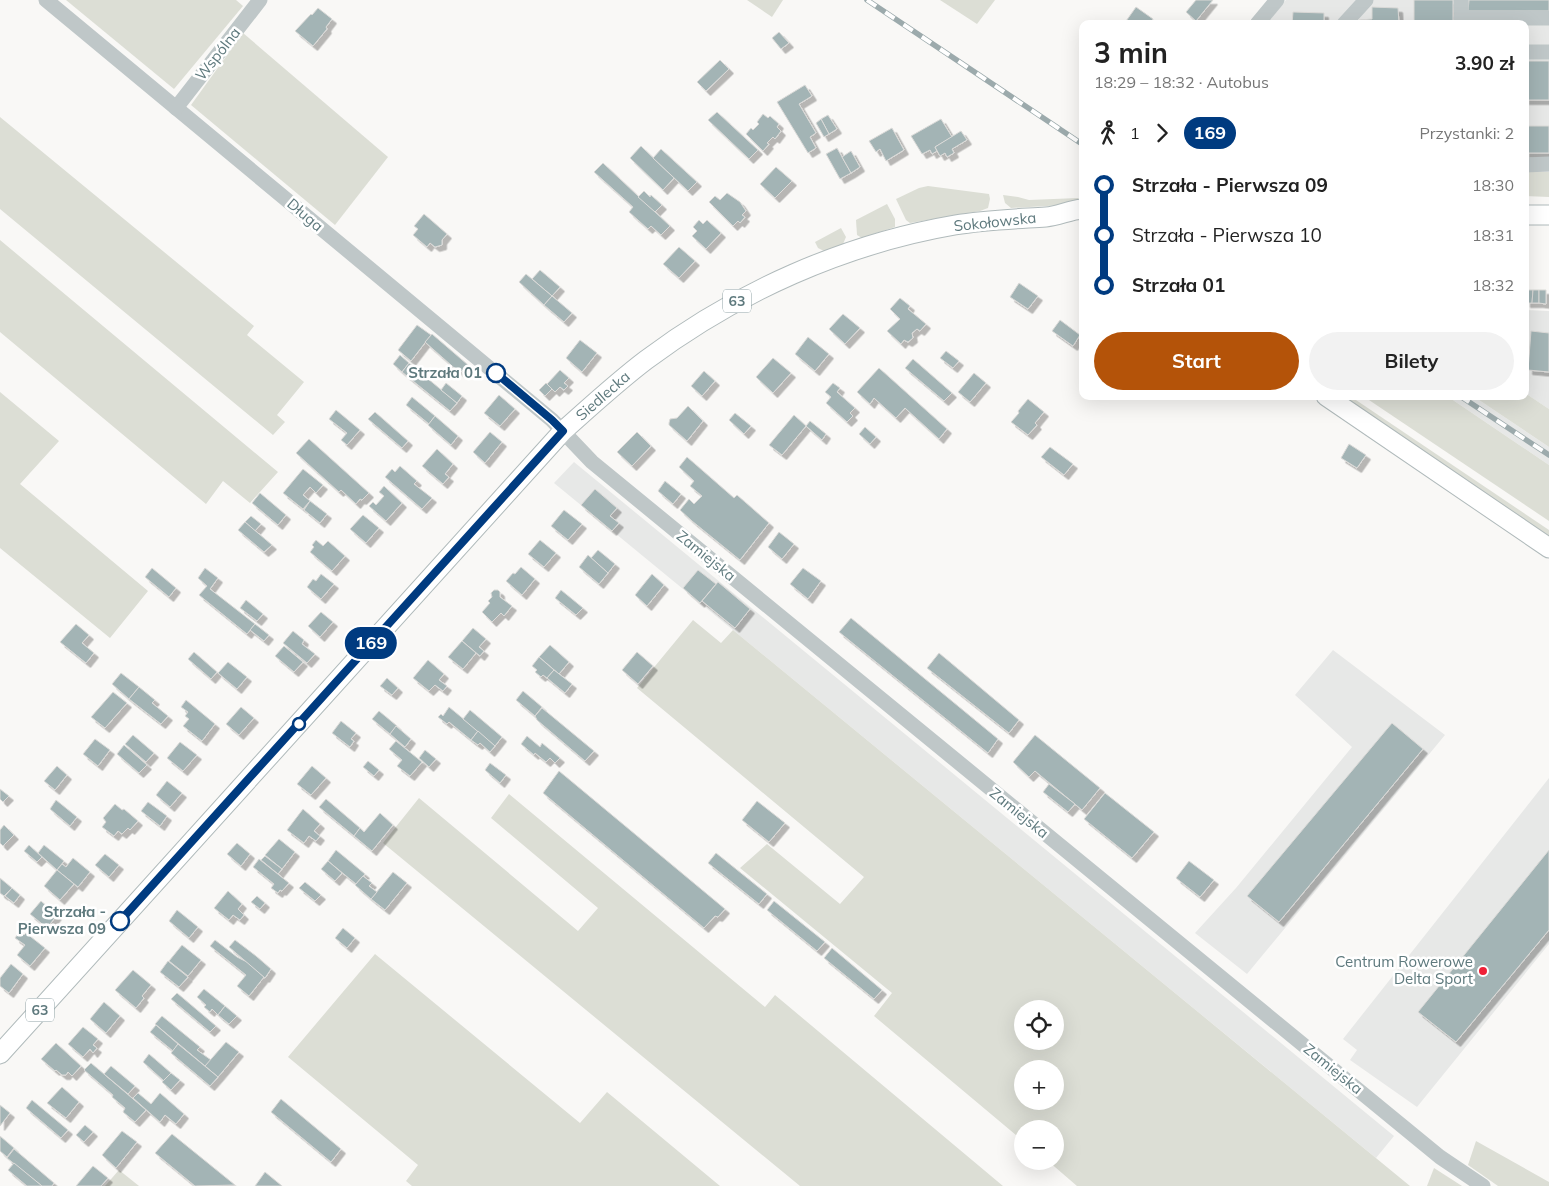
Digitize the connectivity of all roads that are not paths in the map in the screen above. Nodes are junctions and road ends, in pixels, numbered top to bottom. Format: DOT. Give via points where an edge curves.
graph roads {
  1 [pos="46,0"];
  2 [pos="260,0"];
  3 [pos="1277,0"];
  4 [pos="1366,0"];
  5 [pos="1461,0"];
  6 [pos="1549,18"];
  7 [pos="1260,20"];
  8 [pos="1348,20"];
  9 [pos="1462,20"];
  10 [pos="1491,20"];
  11 [pos="1529,52"];
  12 [pos="1549,52"];
  13 [pos="176,108"];
  14 [pos="1549,164"];
  15 [pos="1529,165"];
  16 [pos="1079,209"];
  17 [pos="1529,215"];
  18 [pos="1549,215"];
  19 [pos="1049,217"];
  20 [pos="1079,222"];
  21 [pos="941,228"];
  22 [pos="1332,400"];
  23 [pos="563,431"];
  24 [pos="1549,548"];
  25 [pos="0,1054"];
  26 [pos="1483,1186"];
  1 -- 13 [label="street, Długa"];
  2 -- 13 [label="street, Wspólna"];
  3 -- 7 [label="street"];
  4 -- 8 [label="street"];
  5 -- 9 [label="street"];
  6 -- 10 [label="street"];
  11 -- 12 [label="street"];
  13 -- 23 [label="street, Długa"];
  14 -- 15 [label="street"];
  16 -- 19 [label="main road, Sokołowska / 63"];
  17 -- 18 [label="main road"];
  19 -- 20 [label="main road, Sokołowska / 63"];
  19 -- 21 [label="main road, Sokołowska / 63"];
  21 -- 23 [label="main road, Siedlecka / 63" via="841,255 751,294 698,324 646,360"];
  22 -- 24 [label="main road"];
  23 -- 25 [label="main road, Siedlecka / 63"];
  23 -- 26 [label="street, Zamiejska" via="599,468 1440,1157"];
}
